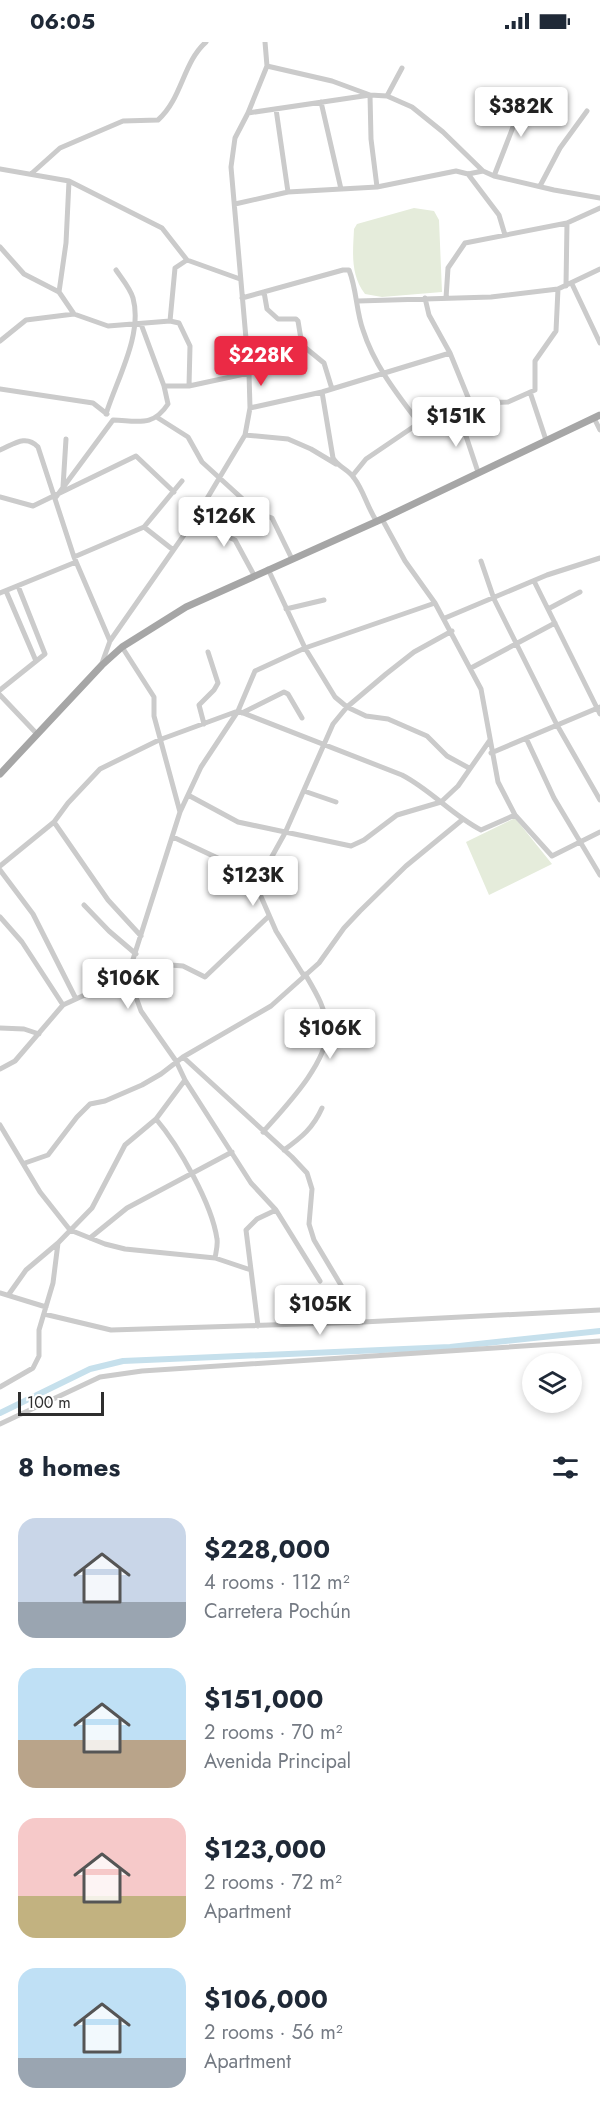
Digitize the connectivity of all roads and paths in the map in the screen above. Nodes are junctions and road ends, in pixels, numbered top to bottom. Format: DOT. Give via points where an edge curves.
graph roads {
  1 [pos="207,42"];
  2 [pos="265,42"];
  3 [pos="267,66"];
  4 [pos="402,68"];
  5 [pos="527,91"];
  6 [pos="370,95"];
  7 [pos="387,96"];
  8 [pos="321,102"];
  9 [pos="276,109"];
  10 [pos="587,111"];
  11 [pos="248,113"];
  12 [pos="0,169"];
  13 [pos="483,171"];
  14 [pos="31,174"];
  15 [pos="468,174"];
  16 [pos="494,176"];
  17 [pos="69,181"];
  18 [pos="540,186"];
  19 [pos="377,187"];
  20 [pos="341,189"];
  21 [pos="288,192"];
  22 [pos="600,198"];
  23 [pos="235,204"];
  24 [pos="600,208"];
  25 [pos="567,223"];
  26 [pos="505,235"];
  27 [pos="0,247"];
  28 [pos="187,260"];
  29 [pos="600,269"];
  30 [pos="116,270"];
  31 [pos="240,279"];
  32 [pos="569,285"];
  33 [pos="558,289"];
  34 [pos="58,292"];
  35 [pos="264,292"];
  36 [pos="242,298"];
  37 [pos="425,298"];
  38 [pos="446,298"];
  39 [pos="358,301"];
  40 [pos="74,314"];
  41 [pos="170,321"];
  42 [pos="138,324"];
  43 [pos="0,342"];
  44 [pos="600,343"];
  45 [pos="302,345"];
  46 [pos="246,347"];
  47 [pos="450,353"];
  48 [pos="249,374"];
  49 [pos="382,374"];
  50 [pos="164,386"];
  51 [pos="189,386"];
  52 [pos="0,389"];
  53 [pos="332,389"];
  54 [pos="322,392"];
  55 [pos="530,392"];
  56 [pos="472,407"];
  57 [pos="250,408"];
  58 [pos="106,414"];
  59 [pos="459,414"];
  60 [pos="597,416"];
  61 [pos="158,418"];
  62 [pos="113,420"];
  63 [pos="419,423"];
  64 [pos="600,430"];
  65 [pos="245,435"];
  66 [pos="66,439"];
  67 [pos="546,440"];
  68 [pos="0,450"];
  69 [pos="337,465"];
  70 [pos="478,472"];
  71 [pos="353,475"];
  72 [pos="221,477"];
  73 [pos="182,481"];
  74 [pos="62,489"];
  75 [pos="174,492"];
  76 [pos="0,497"];
  77 [pos="56,497"];
  78 [pos="379,520"];
  79 [pos="193,522"];
  80 [pos="144,527"];
  81 [pos="172,549"];
  82 [pos="600,558"];
  83 [pos="292,559"];
  84 [pos="75,560"];
  85 [pos="481,561"];
  86 [pos="268,569"];
  87 [pos="254,575"];
  88 [pos="534,581"];
  89 [pos="18,586"];
  90 [pos="3,592"];
  91 [pos="580,592"];
  92 [pos="494,599"];
  93 [pos="324,600"];
  94 [pos="435,603"];
  95 [pos="286,609"];
  96 [pos="548,609"];
  97 [pos="445,618"];
  98 [pos="555,623"];
  99 [pos="452,631"];
  100 [pos="110,641"];
  101 [pos="517,644"];
  102 [pos="122,647"];
  103 [pos="305,648"];
  104 [pos="207,652"];
  105 [pos="36,661"];
  106 [pos="102,664"];
  107 [pos="471,668"];
  108 [pos="0,690"];
  109 [pos="0,695"];
  110 [pos="347,707"];
  111 [pos="599,709"];
  112 [pos="240,712"];
  113 [pos="302,718"];
  114 [pos="204,724"];
  115 [pos="557,725"];
  116 [pos="37,734"];
  117 [pos="526,738"];
  118 [pos="159,740"];
  119 [pos="490,740"];
  120 [pos="322,745"];
  121 [pos="491,753"];
  122 [pos="469,768"];
  123 [pos="0,774"];
  124 [pos="304,791"];
  125 [pos="188,795"];
  126 [pos="600,800"];
  127 [pos="336,802"];
  128 [pos="441,802"];
  129 [pos="180,812"];
  130 [pos="515,815"];
  131 [pos="462,820"];
  132 [pos="54,822"];
  133 [pos="600,832"];
  134 [pos="285,833"];
  135 [pos="173,837"];
  136 [pos="579,842"];
  137 [pos="0,868"];
  138 [pos="600,875"];
  139 [pos="260,878"];
  140 [pos="84,905"];
  141 [pos="269,916"];
  142 [pos="0,917"];
  143 [pos="141,936"];
  144 [pos="136,954"];
  145 [pos="134,962"];
  146 [pos="128,975"];
  147 [pos="304,975"];
  148 [pos="75,999"];
  149 [pos="63,1005"];
  150 [pos="0,1028"];
  151 [pos="39,1034"];
  152 [pos="183,1057"];
  153 [pos="176,1061"];
  154 [pos="0,1069"];
  155 [pos="185,1080"];
  156 [pos="322,1108"];
  157 [pos="156,1119"];
  158 [pos="0,1125"];
  159 [pos="263,1132"];
  160 [pos="284,1150"];
  161 [pos="232,1152"];
  162 [pos="25,1163"];
  163 [pos="192,1175"];
  164 [pos="276,1210"];
  165 [pos="70,1230"];
  166 [pos="90,1238"];
  167 [pos="58,1243"];
  168 [pos="215,1258"];
  169 [pos="251,1270"];
  170 [pos="320,1281"];
  171 [pos="0,1293"];
  172 [pos="9,1294"];
  173 [pos="46,1307"];
  174 [pos="600,1310"];
  175 [pos="44,1314"];
  176 [pos="363,1322"];
  177 [pos="258,1326"];
  178 [pos="600,1341"];
  179 [pos="0,1387"];
  180 [pos="0,1424"];
  1 -- 14 [label="street" via="197,50 181,87 158,120 123,121 60,148"];
  2 -- 3 [label="street"];
  3 -- 6 [label="street" via="332,81"];
  3 -- 11 [label="street"];
  4 -- 7 [label="street"];
  5 -- 16 [label="street"];
  6 -- 7 [label="street"];
  6 -- 8 [label="street"];
  6 -- 19 [label="street"];
  7 -- 13 [label="street" via="420,113"];
  8 -- 9 [label="street"];
  8 -- 20 [label="street"];
  9 -- 11 [label="street"];
  9 -- 21 [label="street"];
  10 -- 18 [label="street" via="560,148"];
  11 -- 23 [label="street" via="235,138 231,167"];
  12 -- 14 [label="street"];
  13 -- 15 [label="street"];
  13 -- 16 [label="street"];
  14 -- 17 [label="street"];
  15 -- 19 [label="street" via="456,171"];
  15 -- 26 [label="street" via="499,215"];
  16 -- 18 [label="street"];
  17 -- 28 [label="street" via="162,228"];
  17 -- 34 [label="street" via="66,243"];
  18 -- 22 [label="street"];
  19 -- 20 [label="street"];
  20 -- 21 [label="street"];
  21 -- 23 [label="street"];
  23 -- 31 [label="street"];
  24 -- 25 [label="street"];
  25 -- 26 [label="street"];
  25 -- 32 [label="street"];
  26 -- 38 [label="street" via="465,243 448,268"];
  27 -- 34 [label="street" via="24,274"];
  28 -- 31 [label="street"];
  28 -- 41 [label="street" via="176,268"];
  29 -- 32 [label="street"];
  30 -- 42 [label="street" via="132,296"];
  31 -- 36 [label="street"];
  32 -- 33 [label="street"];
  32 -- 44 [label="street"];
  33 -- 38 [label="street"];
  33 -- 55 [label="street" via="556,331 535,361 535,390"];
  34 -- 40 [label="street"];
  35 -- 36 [label="street"];
  35 -- 39 [label="street" via="349,270"];
  35 -- 45 [label="street" via="267,309 278,319 298,321"];
  36 -- 46 [label="street"];
  37 -- 38 [label="street"];
  37 -- 39 [label="street"];
  37 -- 47 [label="street" via="429,315"];
  39 -- 49 [label="street" via="362,329"];
  40 -- 42 [label="street" via="108,326"];
  40 -- 43 [label="street" via="26,320"];
  41 -- 42 [label="street"];
  41 -- 51 [label="street" via="179,322 190,346"];
  42 -- 50 [label="street"];
  42 -- 58 [label="street"];
  45 -- 46 [label="street"];
  45 -- 53 [label="street" via="324,363"];
  46 -- 48 [label="street"];
  47 -- 49 [label="street"];
  47 -- 56 [label="street"];
  48 -- 51 [label="street"];
  48 -- 57 [label="street"];
  49 -- 53 [label="street"];
  49 -- 63 [label="street"];
  50 -- 51 [label="street"];
  50 -- 61 [label="street" via="168,404"];
  52 -- 58 [label="street" via="93,403"];
  53 -- 54 [label="street"];
  54 -- 57 [label="street"];
  54 -- 69 [label="street"];
  55 -- 56 [label="street" via="508,402"];
  55 -- 67 [label="street"];
  56 -- 59 [label="street"];
  57 -- 65 [label="street"];
  58 -- 62 [label="street"];
  59 -- 63 [label="street"];
  59 -- 70 [label="street"];
  60 -- 64 [label="street"];
  60 -- 67 [label="main road"];
  61 -- 62 [label="street"];
  61 -- 72 [label="street" via="188,437 202,462"];
  62 -- 74 [label="street"];
  63 -- 71 [label="street" via="366,459"];
  65 -- 69 [label="street" via="288,439"];
  65 -- 72 [label="street"];
  66 -- 74 [label="street"];
  67 -- 70 [label="main road"];
  68 -- 77 [label="street" via="24,440 33,442"];
  69 -- 71 [label="street"];
  70 -- 78 [label="main road"];
  71 -- 78 [label="street" via="368,508"];
  72 -- 79 [label="street"];
  72 -- 83 [label="street" via="258,513 272,518"];
  73 -- 75 [label="street"];
  74 -- 77 [label="street"];
  75 -- 77 [label="street" via="136,456"];
  75 -- 80 [label="street"];
  76 -- 77 [label="street" via="33,506"];
  77 -- 84 [label="street"];
  78 -- 83 [label="main road"];
  78 -- 94 [label="street"];
  79 -- 81 [label="street"];
  79 -- 87 [label="street" via="235,540"];
  80 -- 81 [label="street"];
  80 -- 84 [label="street"];
  81 -- 100 [label="street"];
  82 -- 88 [label="street"];
  83 -- 86 [label="main road"];
  84 -- 89 [label="street"];
  84 -- 100 [label="street"];
  85 -- 92 [label="street"];
  86 -- 87 [label="main road"];
  86 -- 95 [label="street"];
  87 -- 102 [label="main road" via="186,607"];
  88 -- 92 [label="street"];
  88 -- 96 [label="street"];
  89 -- 90 [label="street"];
  89 -- 105 [label="street" via="45,654"];
  90 -- 105 [label="street"];
  91 -- 96 [label="street"];
  92 -- 97 [label="street"];
  92 -- 101 [label="street"];
  93 -- 95 [label="street"];
  94 -- 97 [label="street"];
  94 -- 103 [label="street"];
  95 -- 103 [label="street"];
  96 -- 98 [label="street"];
  97 -- 99 [label="street"];
  98 -- 101 [label="street"];
  98 -- 111 [label="street"];
  99 -- 107 [label="street"];
  99 -- 110 [label="street" via="414,652"];
  100 -- 106 [label="street"];
  101 -- 107 [label="street"];
  101 -- 115 [label="street"];
  102 -- 106 [label="main road"];
  102 -- 118 [label="street" via="154,697"];
  103 -- 110 [label="street" via="335,697"];
  103 -- 112 [label="street" via="255,671"];
  104 -- 114 [label="street" via="218,683 199,705"];
  105 -- 108 [label="street"];
  106 -- 116 [label="main road"];
  107 -- 119 [label="street" via="484,697"];
  109 -- 116 [label="street"];
  110 -- 120 [label="street"];
  110 -- 122 [label="street" via="428,736 447,756"];
  111 -- 115 [label="street"];
  112 -- 113 [label="street" via="284,692"];
  112 -- 114 [label="street"];
  112 -- 120 [label="street"];
  112 -- 125 [label="street" via="210,750"];
  114 -- 118 [label="street"];
  115 -- 117 [label="street"];
  115 -- 126 [label="street"];
  116 -- 123 [label="main road"];
  117 -- 121 [label="street"];
  117 -- 136 [label="street"];
  118 -- 129 [label="street"];
  118 -- 132 [label="street" via="100,769"];
  119 -- 121 [label="street"];
  119 -- 122 [label="street"];
  120 -- 124 [label="street"];
  120 -- 128 [label="street" via="402,775"];
  121 -- 130 [label="street" via="499,784"];
  122 -- 128 [label="street"];
  124 -- 127 [label="street"];
  124 -- 134 [label="street"];
  125 -- 129 [label="street"];
  125 -- 134 [label="street" via="238,822"];
  128 -- 131 [label="street"];
  128 -- 134 [label="street" via="397,815 351,846"];
  129 -- 135 [label="street"];
  130 -- 131 [label="street" via="484,831"];
  130 -- 136 [label="street" via="552,856"];
  131 -- 147 [label="street" via="360,911"];
  132 -- 137 [label="street"];
  132 -- 143 [label="street" via="108,900"];
  133 -- 136 [label="street"];
  134 -- 139 [label="street"];
  135 -- 139 [label="street"];
  135 -- 143 [label="street"];
  136 -- 138 [label="street"];
  137 -- 148 [label="street" via="33,914"];
  139 -- 141 [label="street" via="259,892"];
  140 -- 144 [label="street"];
  141 -- 145 [label="street" via="205,977 183,966"];
  141 -- 147 [label="street"];
  142 -- 149 [label="street" via="22,942"];
  143 -- 144 [label="street"];
  144 -- 145 [label="street"];
  145 -- 146 [label="street"];
  146 -- 148 [label="street"];
  146 -- 153 [label="street" via="141,1011"];
  147 -- 152 [label="street" via="271,1006"];
  147 -- 159 [label="street" via="324,1013 324,1047 291,1100"];
  148 -- 149 [label="street"];
  149 -- 151 [label="street"];
  150 -- 151 [label="street"];
  151 -- 154 [label="street" via="15,1061"];
  152 -- 153 [label="street"];
  152 -- 159 [label="street"];
  153 -- 155 [label="street"];
  153 -- 162 [label="street" via="142,1084 90,1104 48,1155"];
  155 -- 157 [label="street"];
  155 -- 161 [label="street"];
  156 -- 160 [label="street" via="306,1134"];
  157 -- 163 [label="street"];
  157 -- 165 [label="street" via="125,1145 92,1208"];
  158 -- 162 [label="street"];
  159 -- 160 [label="street"];
  160 -- 176 [label="street" via="307,1173 312,1189 309,1224 314,1240"];
  161 -- 163 [label="street"];
  161 -- 164 [label="street"];
  162 -- 165 [label="street" via="40,1191"];
  163 -- 166 [label="street" via="127,1208"];
  163 -- 168 [label="street" via="218,1241"];
  164 -- 169 [label="street" via="257,1218 246,1230"];
  164 -- 170 [label="street"];
  165 -- 166 [label="street"];
  165 -- 167 [label="street"];
  166 -- 168 [label="street" via="125,1249"];
  167 -- 172 [label="street" via="26,1270"];
  167 -- 173 [label="street"];
  168 -- 169 [label="street"];
  169 -- 177 [label="street"];
  171 -- 172 [label="street"];
  172 -- 173 [label="street"];
  173 -- 175 [label="street"];
  174 -- 176 [label="street"];
  175 -- 177 [label="street" via="111,1330"];
  175 -- 179 [label="street" via="39,1330 39,1356 33,1368"];
  176 -- 177 [label="street"];
  178 -- 180 [label="street" via="142,1371 100,1377"];
}
